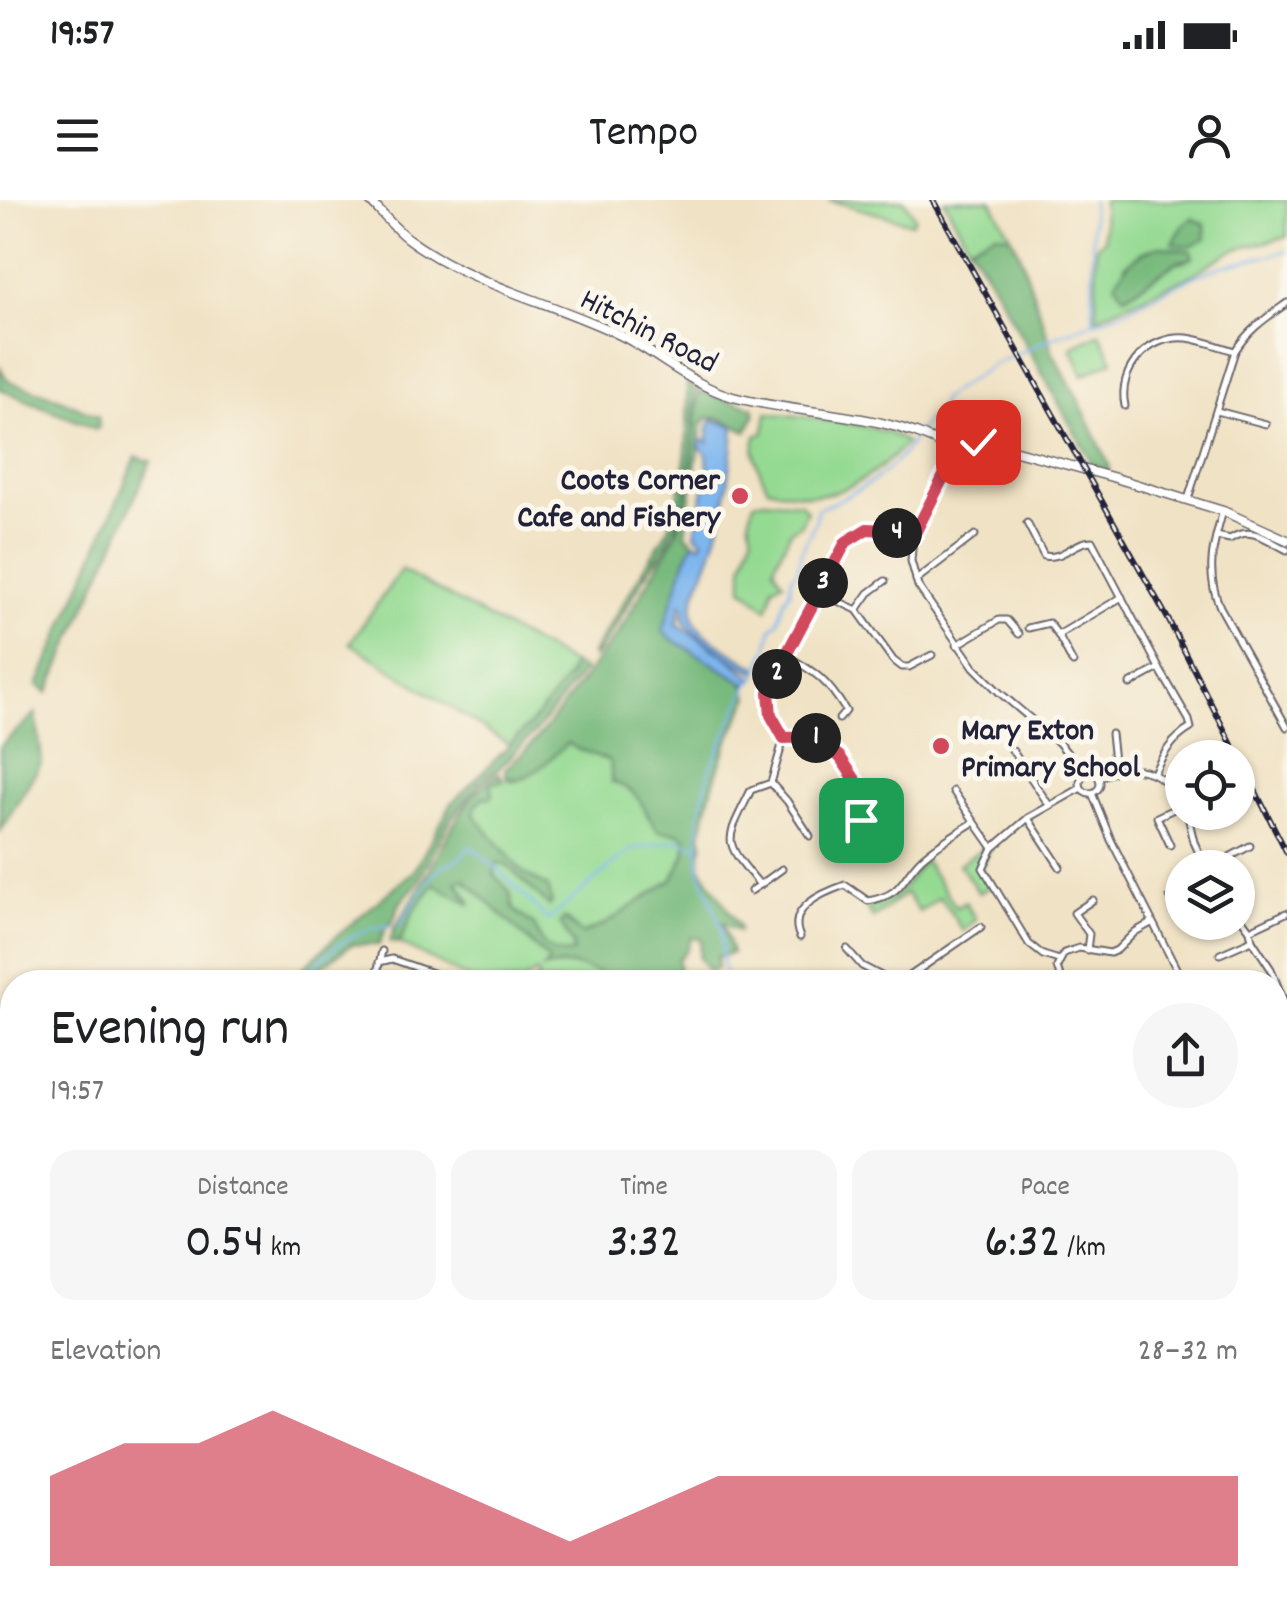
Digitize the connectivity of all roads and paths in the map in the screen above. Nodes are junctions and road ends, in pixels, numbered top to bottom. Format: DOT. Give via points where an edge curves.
graph roads {
  1 [pos="369,200"];
  2 [pos="1287,304"];
  3 [pos="1235,351"];
  4 [pos="1125,406"];
  5 [pos="1217,410"];
  6 [pos="1266,424"];
  7 [pos="947,447"];
  8 [pos="963,448"];
  9 [pos="952,460"];
  10 [pos="1188,500"];
  11 [pos="1222,511"];
  12 [pos="1027,523"];
  13 [pos="975,535"];
  14 [pos="1215,536"];
  15 [pos="913,537"];
  16 [pos="1287,540"];
  17 [pos="1287,550"];
  18 [pos="885,580"];
  19 [pos="916,580"];
  20 [pos="818,592"];
  21 [pos="1122,597"];
  22 [pos="856,610"];
  23 [pos="1028,628"];
  24 [pos="1018,634"];
  25 [pos="1058,635"];
  26 [pos="957,644"];
  27 [pos="786,655"];
  28 [pos="932,655"];
  29 [pos="1073,663"];
  30 [pos="1159,668"];
  31 [pos="1130,684"];
  32 [pos="839,719"];
  33 [pos="1286,723"];
  34 [pos="1111,734"];
  35 [pos="784,738"];
  36 [pos="1012,750"];
  37 [pos="1115,770"];
  38 [pos="1085,774"];
  39 [pos="1154,774"];
  40 [pos="1099,778"];
  41 [pos="1165,780"];
  42 [pos="771,783"];
  43 [pos="1081,788"];
  44 [pos="953,791"];
  45 [pos="1092,793"];
  46 [pos="1049,805"];
  47 [pos="1165,813"];
  48 [pos="1028,818"];
  49 [pos="974,822"];
  50 [pos="810,836"];
  51 [pos="836,839"];
  52 [pos="1170,846"];
  53 [pos="1250,846"];
  54 [pos="994,848"];
  55 [pos="1242,850"];
  56 [pos="1060,868"];
  57 [pos="782,869"];
  58 [pos="760,885"];
  59 [pos="751,891"];
  60 [pos="1093,900"];
  61 [pos="1286,913"];
  62 [pos="1152,922"];
  63 [pos="981,927"];
  64 [pos="1255,928"];
  65 [pos="800,938"];
  66 [pos="1252,940"];
  67 [pos="382,950"];
  68 [pos="848,950"];
  69 [pos="1087,950"];
  70 [pos="1220,954"];
  71 [pos="1059,960"];
  72 [pos="379,962"];
  73 [pos="377,970"];
  74 [pos="424,970"];
  75 [pos="871,970"];
  76 [pos="915,970"];
  77 [pos="1058,970"];
  78 [pos="1177,970"];
  79 [pos="1271,970"];
  1 -- 7 [label="street, Hitchin Road" via="434,256 621,336 712,390 878,423"];
  2 -- 3 [label="street" via="1245,335"];
  3 -- 4 [label="street" via="1185,338 1156,343 1128,371"];
  3 -- 5 [label="street"];
  5 -- 6 [label="street"];
  5 -- 10 [label="street"];
  7 -- 8 [label="street" via="954,442"];
  7 -- 9 [label="street"];
  8 -- 9 [label="street"];
  8 -- 10 [label="street" via="996,445"];
  9 -- 15 [label="street"];
  10 -- 11 [label="street"];
  11 -- 14 [label="street"];
  11 -- 16 [label="street"];
  12 -- 21 [label="street" via="1050,558 1092,541"];
  13 -- 19 [label="street"];
  14 -- 17 [label="street" via="1250,532"];
  14 -- 33 [label="street" via="1216,597"];
  15 -- 19 [label="street"];
  15 -- 20 [label="street" via="867,529 846,542"];
  18 -- 22 [label="street"];
  19 -- 26 [label="street"];
  20 -- 22 [label="street"];
  20 -- 27 [label="street"];
  21 -- 25 [label="street"];
  21 -- 30 [label="street"];
  22 -- 28 [label="street" via="902,668"];
  23 -- 25 [label="street" via="1048,623"];
  24 -- 26 [label="street" via="999,620"];
  25 -- 29 [label="street"];
  26 -- 38 [label="street"];
  27 -- 32 [label="street" via="818,674 836,695 846,711"];
  27 -- 35 [label="street" via="769,692 771,715"];
  30 -- 31 [label="street"];
  30 -- 39 [label="street" via="1191,728 1166,749"];
  34 -- 37 [label="street"];
  35 -- 42 [label="street"];
  35 -- 51 [label="street" via="814,737 840,757 866,796 861,820"];
  36 -- 46 [label="street"];
  37 -- 39 [label="street"];
  37 -- 40 [label="street"];
  38 -- 40 [label="street"];
  38 -- 43 [label="street"];
  39 -- 41 [label="street"];
  40 -- 45 [label="street"];
  42 -- 50 [label="street"];
  42 -- 58 [label="street" via="751,790 731,831 734,854"];
  43 -- 45 [label="street"];
  43 -- 46 [label="street"];
  44 -- 49 [label="street"];
  45 -- 62 [label="street"];
  46 -- 48 [label="street"];
  47 -- 52 [label="street" via="1157,817"];
  48 -- 54 [label="street"];
  48 -- 56 [label="street"];
  49 -- 54 [label="street"];
  49 -- 65 [label="street" via="921,859 887,897 868,901 845,885 830,890 798,913"];
  53 -- 55 [label="street"];
  54 -- 71 [label="street" via="983,868 992,884 1030,944"];
  57 -- 58 [label="street"];
  58 -- 59 [label="street"];
  60 -- 69 [label="street" via="1074,913 1088,931"];
  61 -- 64 [label="street"];
  62 -- 69 [label="street" via="1114,952"];
  62 -- 78 [label="street"];
  63 -- 76 [label="street"];
  66 -- 70 [label="street"];
  66 -- 79 [label="street"];
  67 -- 72 [label="street"];
  68 -- 75 [label="street"];
  69 -- 71 [label="street" via="1074,948"];
  71 -- 77 [label="street"];
  72 -- 73 [label="street"];
  72 -- 74 [label="street" via="392,959"];
}
